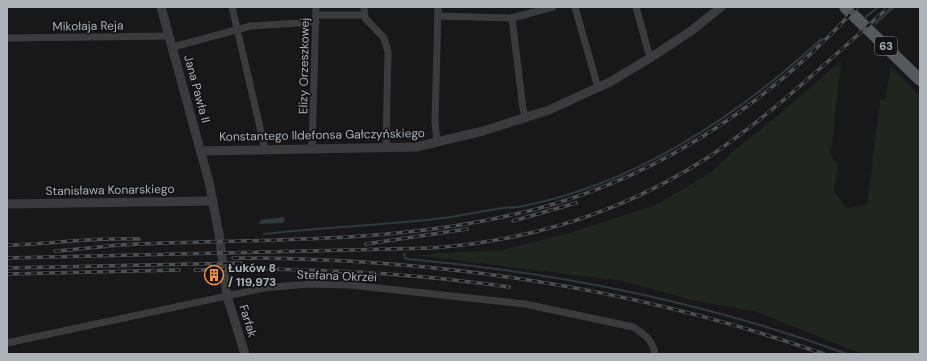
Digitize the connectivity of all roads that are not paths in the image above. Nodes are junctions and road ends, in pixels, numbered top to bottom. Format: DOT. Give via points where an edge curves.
graph roads {
  1 [pos="161,7"];
  2 [pos="232,7"];
  3 [pos="316,7"];
  4 [pos="438,7"];
  5 [pos="554,7"];
  6 [pos="575,7"];
  7 [pos="636,7"];
  8 [pos="721,7"];
  9 [pos="848,10"];
  10 [pos="364,11"];
  11 [pos="438,16"];
  12 [pos="316,18"];
  13 [pos="512,18"];
  14 [pos="239,30"];
  15 [pos="169,36"];
  16 [pos="7,38"];
  17 [pos="173,47"];
  18 [pos="650,58"];
  19 [pos="920,80"];
  20 [pos="598,88"];
  21 [pos="526,118"];
  22 [pos="437,143"];
  23 [pos="386,148"];
  24 [pos="312,149"];
  25 [pos="264,150"];
  26 [pos="201,151"];
  27 [pos="213,201"];
  28 [pos="7,204"];
  29 [pos="227,296"];
  30 [pos="7,343"];
  31 [pos="245,354"];
  32 [pos="655,354"];
  1 -- 15 [label="street, Jana Pawła II"];
  2 -- 14 [label="street"];
  3 -- 12 [label="street, Elizy Orzeszkowej"];
  4 -- 11 [label="street"];
  5 -- 13 [label="street"];
  6 -- 20 [label="street"];
  7 -- 18 [label="street"];
  8 -- 18 [label="street, Konstantego Ildefonsa Gałczyńskiego"];
  9 -- 19 [label="main road, 63"];
  10 -- 12 [label="street"];
  10 -- 23 [label="street" via="368,21 386,41 388,52"];
  11 -- 13 [label="street"];
  11 -- 22 [label="street" via="435,122"];
  12 -- 14 [label="street" via="250,26"];
  12 -- 24 [label="street, Elizy Orzeszkowej"];
  13 -- 21 [label="street"];
  14 -- 17 [label="street"];
  14 -- 25 [label="street"];
  15 -- 16 [label="street, Mikołaja Reja"];
  15 -- 17 [label="street, Jana Pawła II"];
  17 -- 26 [label="street, Jana Pawła II"];
  18 -- 20 [label="street, Konstantego Ildefonsa Gałczyńskiego"];
  20 -- 21 [label="street, Konstantego Ildefonsa Gałczyńskiego"];
  21 -- 22 [label="street, Konstantego Ildefonsa Gałczyńskiego"];
  22 -- 23 [label="street, Konstantego Ildefonsa Gałczyńskiego"];
  23 -- 24 [label="street, Konstantego Ildefonsa Gałczyńskiego"];
  24 -- 25 [label="street, Konstantego Ildefonsa Gałczyńskiego"];
  25 -- 26 [label="street, Konstantego Ildefonsa Gałczyńskiego"];
  26 -- 27 [label="street, Jana Pawła II"];
  27 -- 28 [label="street, Stanisława Konarskiego"];
  27 -- 29 [label="street, Farfak"];
  29 -- 30 [label="street, Stefana Okrzei"];
  29 -- 31 [label="street, Farfak"];
  29 -- 32 [label="street, Stefana Okrzei" via="264,288 309,284 404,290 525,304 633,327 645,334"];
}
